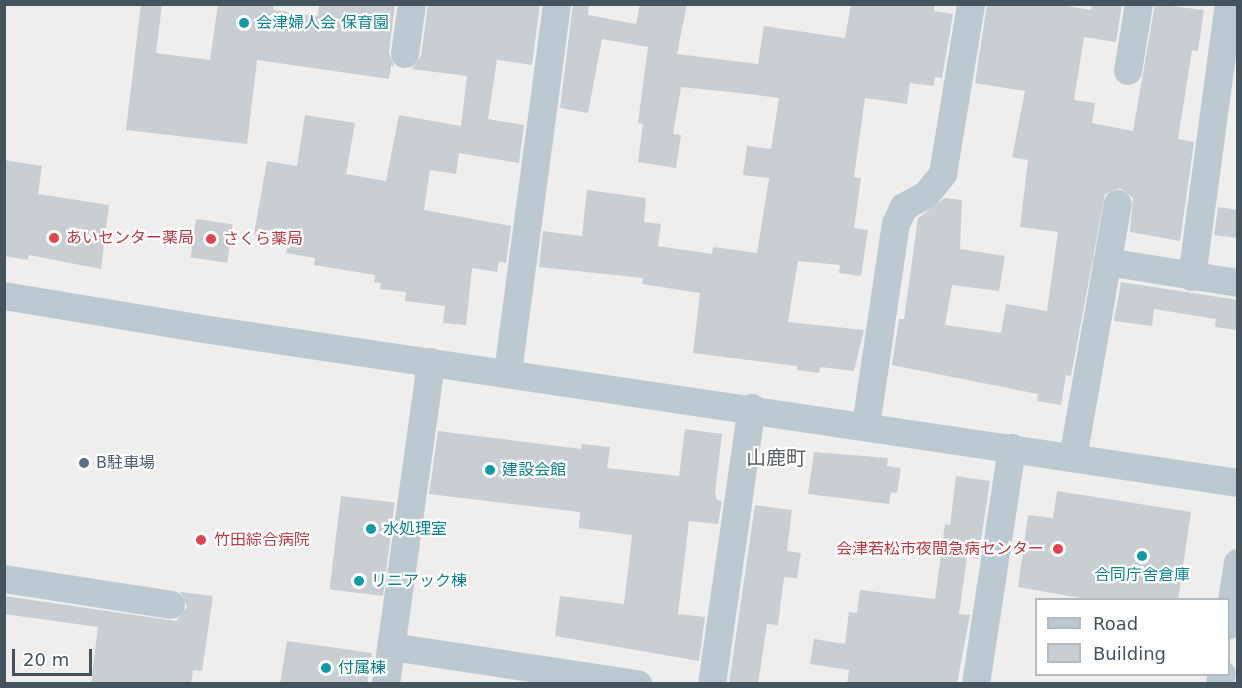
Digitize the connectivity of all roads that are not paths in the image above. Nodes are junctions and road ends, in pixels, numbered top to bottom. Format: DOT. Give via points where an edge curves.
graph roads {
  1 [pos="412,4"];
  2 [pos="557,4"];
  3 [pos="971,4"];
  4 [pos="1139,4"];
  5 [pos="1229,4"];
  6 [pos="405,54"];
  7 [pos="1128,72"];
  8 [pos="1118,204"];
  9 [pos="1107,262"];
  10 [pos="1192,277"];
  11 [pos="1238,283"];
  12 [pos="4,296"];
  13 [pos="431,362"];
  14 [pos="508,372"];
  15 [pos="752,408"];
  16 [pos="866,426"];
  17 [pos="1012,448"];
  18 [pos="1073,458"];
  19 [pos="1238,483"];
  20 [pos="1238,563"];
  21 [pos="4,579"];
  22 [pos="171,605"];
  23 [pos="1230,613"];
  24 [pos="392,647"];
  25 [pos="386,684"];
  26 [pos="638,684"];
  27 [pos="712,684"];
  28 [pos="976,684"];
  1 -- 6 [label="street"];
  2 -- 14 [label="street"];
  3 -- 16 [label="street" via="943,174 927,194 904,207 896,224"];
  4 -- 7 [label="street"];
  5 -- 10 [label="street"];
  8 -- 9 [label="street"];
  9 -- 10 [label="street"];
  9 -- 18 [label="street"];
  10 -- 11 [label="street"];
  12 -- 13 [label="street"];
  13 -- 14 [label="street"];
  13 -- 24 [label="street"];
  14 -- 15 [label="street"];
  15 -- 16 [label="street"];
  15 -- 27 [label="street"];
  16 -- 17 [label="street"];
  17 -- 18 [label="street"];
  17 -- 28 [label="street"];
  18 -- 19 [label="street"];
  20 -- 23 [label="street"];
  21 -- 22 [label="street"];
  24 -- 25 [label="street"];
  24 -- 26 [label="street"];
}
